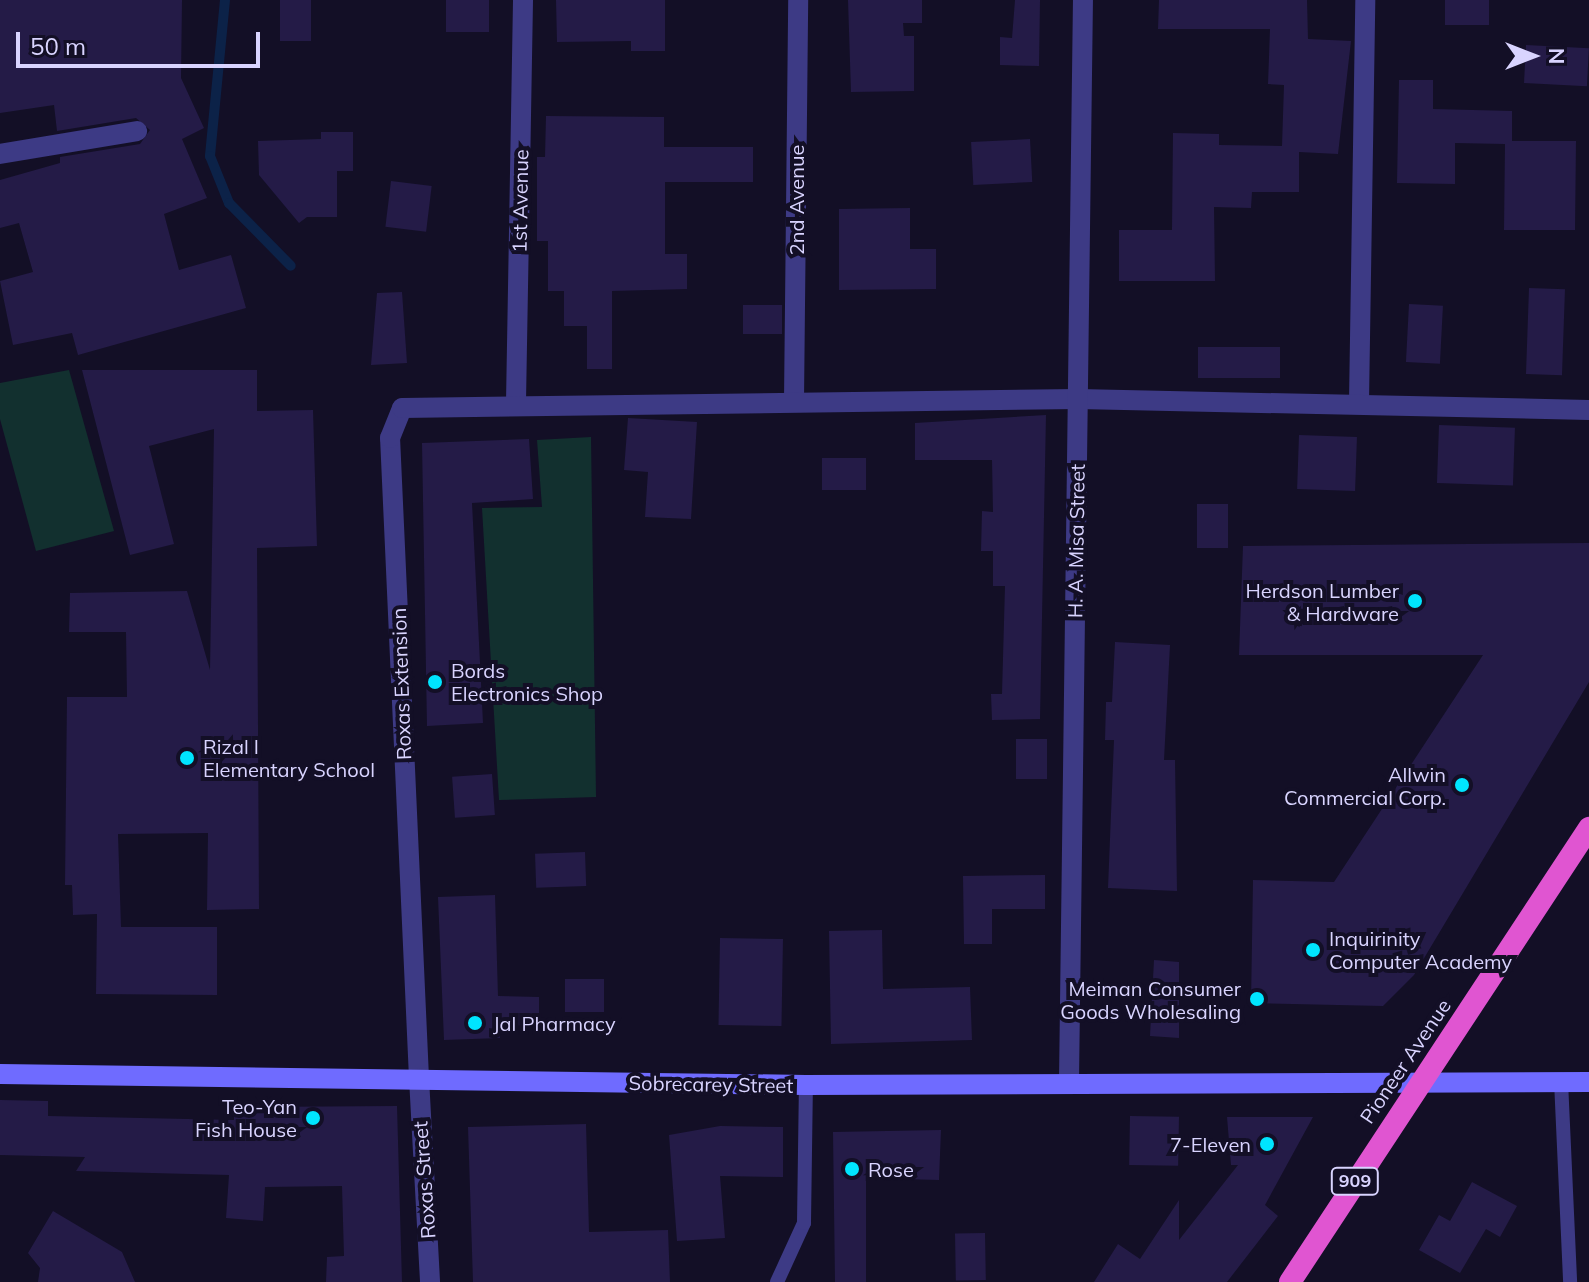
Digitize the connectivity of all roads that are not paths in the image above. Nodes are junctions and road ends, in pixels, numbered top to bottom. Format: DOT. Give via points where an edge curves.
graph roads {
  1 [pos="523,0"];
  2 [pos="798,0"];
  3 [pos="1083,0"];
  4 [pos="1365,0"];
  5 [pos="137,131"];
  6 [pos="0,154"];
  7 [pos="1078,399"];
  8 [pos="794,401"];
  9 [pos="516,402"];
  10 [pos="1359,402"];
  11 [pos="1589,410"];
  12 [pos="1589,828"];
  13 [pos="0,1074"];
  14 [pos="419,1078"];
  15 [pos="1069,1081"];
  16 [pos="1422,1081"];
  17 [pos="1561,1081"];
  18 [pos="1589,1082"];
  19 [pos="806,1085"];
  20 [pos="430,1282"];
  21 [pos="777,1282"];
  22 [pos="1290,1282"];
  23 [pos="1570,1282"];
  1 -- 9 [label="street, 1st Avenue"];
  2 -- 8 [label="street, 2nd Avenue"];
  3 -- 7 [label="street, H. A. Misa Street"];
  4 -- 10 [label="street"];
  5 -- 6 [label="street"];
  7 -- 8 [label="street, Roxas Extension"];
  7 -- 10 [label="street, Roxas Extension"];
  7 -- 15 [label="street, H. A. Misa Street"];
  8 -- 9 [label="street, Roxas Extension"];
  9 -- 14 [label="street, Roxas Extension" via="417,403 402,408 391,427"];
  10 -- 11 [label="street, Roxas Extension"];
  12 -- 16 [label="highway, Pioneer Avenue / 909"];
  13 -- 14 [label="main road, Sobrecarey Street"];
  14 -- 19 [label="main road, Sobrecarey Street"];
  14 -- 20 [label="street, Roxas Street"];
  15 -- 16 [label="main road, Sobrecarey Street"];
  15 -- 19 [label="main road, Sobrecarey Street"];
  16 -- 17 [label="main road, Sobrecarey Street"];
  16 -- 22 [label="highway, Pioneer Avenue / 909"];
  17 -- 18 [label="main road, Sobrecarey Street"];
  17 -- 23 [label="lane"];
  19 -- 21 [label="lane" via="804,1223"];
}
